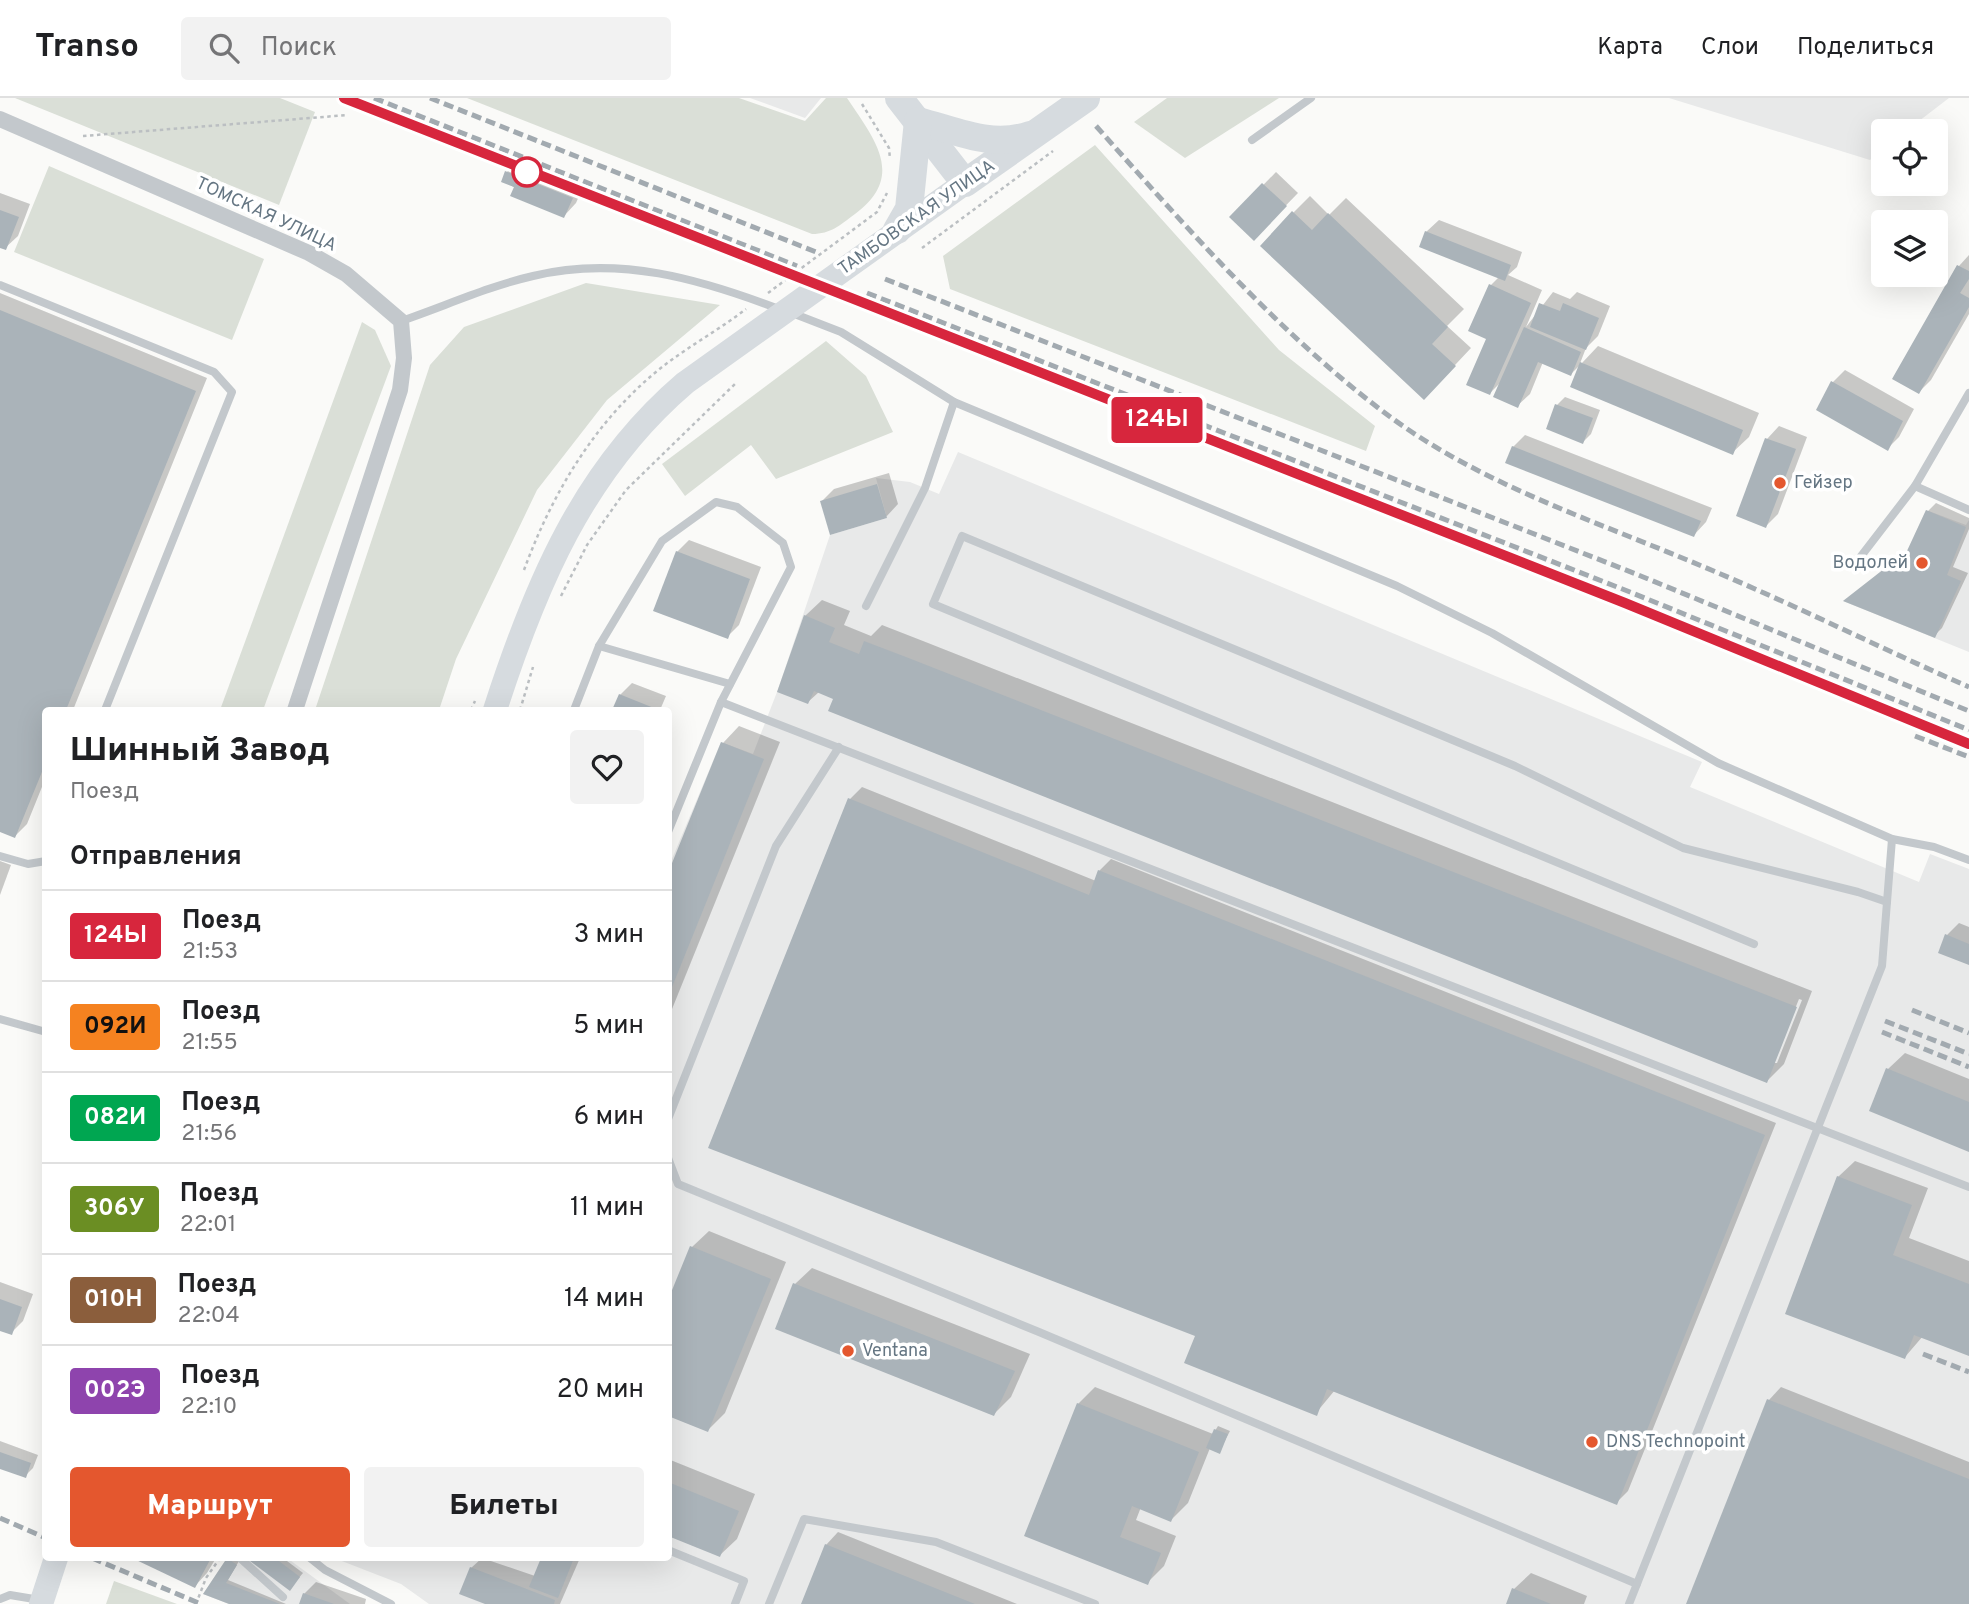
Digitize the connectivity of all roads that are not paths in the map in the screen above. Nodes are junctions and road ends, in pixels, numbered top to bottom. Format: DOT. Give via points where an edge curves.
graph roads {
  1 [pos="899,98"];
  2 [pos="1086,98"];
  3 [pos="1311,98"];
  4 [pos="0,119"];
  5 [pos="918,121"];
  6 [pos="1252,140"];
  7 [pos="1046,141"];
  8 [pos="965,183"];
  9 [pos="897,230"];
  10 [pos="0,285"];
  11 [pos="401,321"];
  12 [pos="1969,393"];
  13 [pos="954,402"];
  14 [pos="1915,486"];
  15 [pos="1969,510"];
  16 [pos="1856,565"];
  17 [pos="866,606"];
  18 [pos="599,646"];
  19 [pos="730,684"];
  20 [pos="721,702"];
  21 [pos="106,707"];
  22 [pos="296,707"];
  23 [pos="496,707"];
  24 [pos="575,707"];
  25 [pos="839,747"];
  26 [pos="672,822"];
  27 [pos="1892,839"];
  28 [pos="0,856"];
  29 [pos="1969,860"];
  30 [pos="42,862"];
  31 [pos="1887,902"];
  32 [pos="1754,944"];
  33 [pos="0,1019"];
  34 [pos="42,1031"];
  35 [pos="672,1109"];
  36 [pos="1818,1127"];
  37 [pos="672,1168"];
  38 [pos="1969,1187"];
  39 [pos="672,1552"];
  40 [pos="55,1561"];
  41 [pos="243,1561"];
  42 [pos="314,1561"];
  43 [pos="1637,1584"];
  44 [pos="283,1597"];
  45 [pos="0,1599"];
  46 [pos="42,1602"];
  47 [pos="391,1604"];
  48 [pos="734,1604"];
  49 [pos="769,1604"];
  50 [pos="1095,1604"];
  51 [pos="1629,1604"];
  1 -- 5 [label="highway"];
  2 -- 7 [label="highway, ТАМБОВСКАЯ УЛИЦА"];
  3 -- 6 [label="lane"];
  4 -- 11 [label="street, ТОМСКАЯ УЛИЦА" via="309,253 346,274"];
  5 -- 7 [label="highway" via="975,139"];
  5 -- 8 [label="highway"];
  5 -- 9 [label="highway" via="909,209"];
  7 -- 8 [label="highway, ТАМБОВСКАЯ УЛИЦА"];
  8 -- 9 [label="main road, ТАМБОВСКАЯ УЛИЦА"];
  9 -- 23 [label="main road, ТАМБОВСКАЯ УЛИЦА" via="684,383 648,414 603,471 569,526 538,592"];
  10 -- 21 [label="lane" via="214,372 232,391"];
  11 -- 13 [label="lane" via="533,276 585,267 659,271 723,288 841,332"];
  11 -- 22 [label="street" via="404,358 400,390"];
  12 -- 14 [label="lane"];
  13 -- 17 [label="lane" via="925,488"];
  13 -- 27 [label="lane" via="1397,586 1492,633 1718,762"];
  14 -- 15 [label="lane"];
  14 -- 16 [label="lane"];
  18 -- 19 [label="lane"];
  18 -- 19 [label="lane" via="662,541 716,502 737,507 783,543 791,567"];
  18 -- 24 [label="lane"];
  19 -- 20 [label="lane"];
  20 -- 25 [label="lane"];
  20 -- 26 [label="lane"];
  25 -- 35 [label="lane" via="776,846"];
  25 -- 36 [label="lane"];
  27 -- 29 [label="lane"];
  27 -- 31 [label="lane"];
  28 -- 30 [label="lane" via="28,864"];
  31 -- 32 [label="lane" via="1683,848 1515,766 962,536 933,604"];
  31 -- 36 [label="lane" via="1882,966"];
  33 -- 34 [label="lane"];
  36 -- 38 [label="lane"];
  36 -- 43 [label="lane"];
  37 -- 43 [label="lane" via="678,1184"];
  39 -- 48 [label="lane" via="744,1581"];
  40 -- 46 [label="main road"];
  41 -- 44 [label="lane"];
  42 -- 47 [label="lane"];
  43 -- 51 [label="lane"];
  45 -- 46 [label="lane" via="10,1595"];
  49 -- 50 [label="lane" via="804,1519 936,1542"];
}
